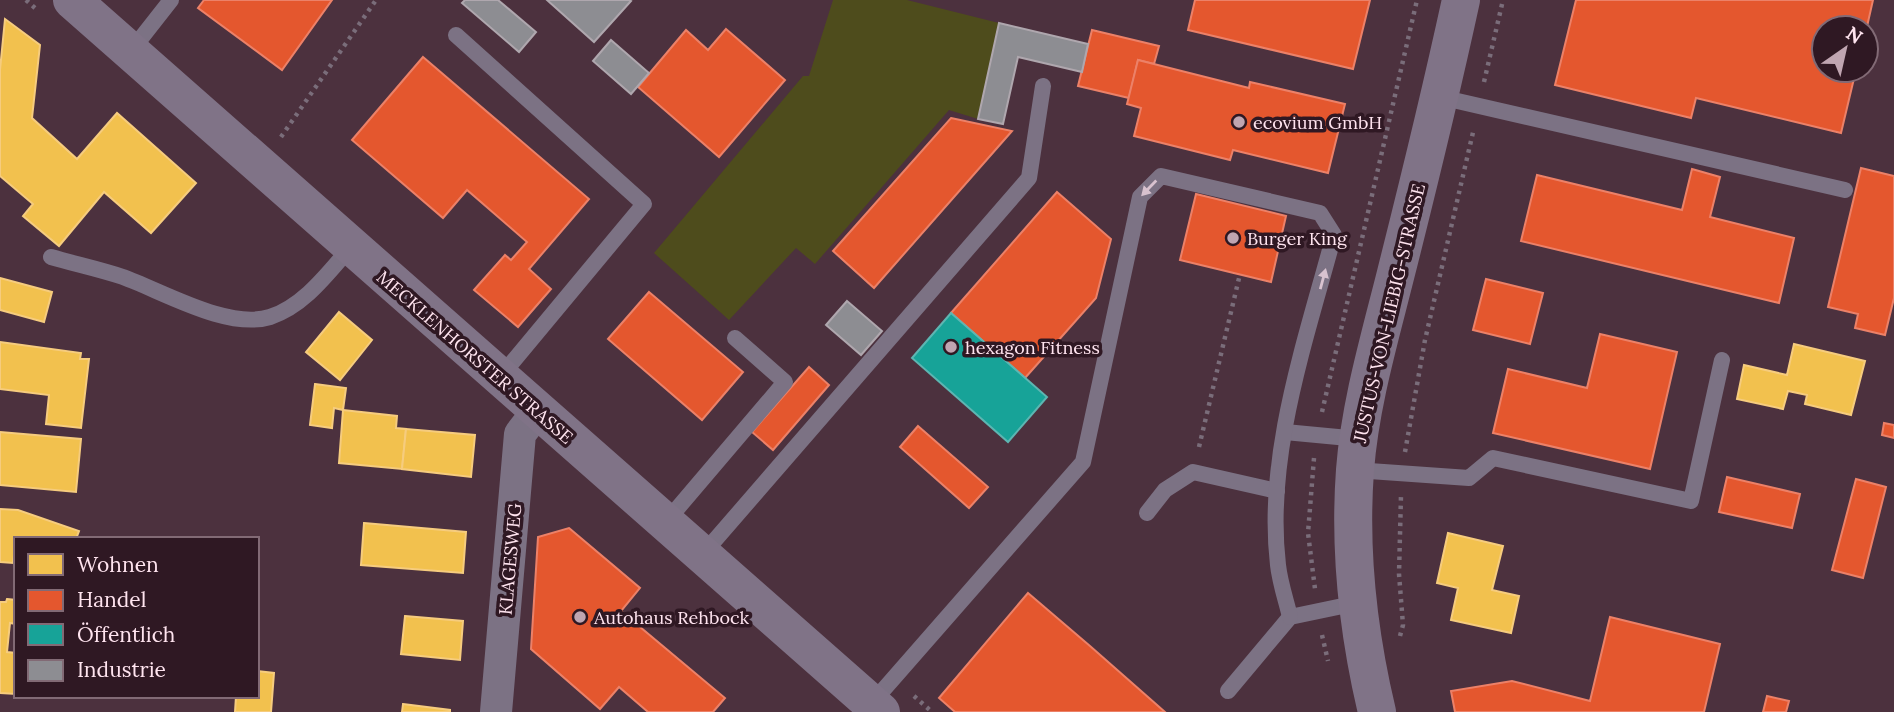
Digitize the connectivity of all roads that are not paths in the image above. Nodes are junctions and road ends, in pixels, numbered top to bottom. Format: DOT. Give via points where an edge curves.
graph roads {
  1 [pos="72,0"];
  2 [pos="171,0"];
  3 [pos="1461,0"];
  4 [pos="456,35"];
  5 [pos="130,53"];
  6 [pos="1043,86"];
  7 [pos="1440,97"];
  8 [pos="1845,190"];
  9 [pos="350,248"];
  10 [pos="51,257"];
  11 [pos="735,338"];
  12 [pos="1722,360"];
  13 [pos="499,379"];
  14 [pos="537,412"];
  15 [pos="1285,432"];
  16 [pos="1357,454"];
  17 [pos="1277,491"];
  18 [pos="1147,513"];
  19 [pos="665,523"];
  20 [pos="702,555"];
  21 [pos="1357,603"];
  22 [pos="1290,617"];
  23 [pos="1228,691"];
  24 [pos="876,708"];
  25 [pos="496,712"];
  26 [pos="1377,712"];
  1 -- 5 [label="main road, MECKLENHORSTER STRASSE"];
  2 -- 5 [label="lane"];
  3 -- 7 [label="main road, JUSTUS-VON-LIEBIG-STRASSE"];
  4 -- 13 [label="lane" via="644,204"];
  5 -- 9 [label="main road, MECKLENHORSTER STRASSE"];
  6 -- 20 [label="lane" via="1029,178"];
  7 -- 8 [label="lane"];
  7 -- 16 [label="main road, JUSTUS-VON-LIEBIG-STRASSE" via="1380,339"];
  9 -- 10 [label="lane" via="308,294 273,316 254,321 227,317 119,276"];
  9 -- 13 [label="main road, MECKLENHORSTER STRASSE"];
  11 -- 19 [label="lane" via="785,382"];
  12 -- 16 [label="lane" via="1690,501 1493,458 1469,478 1402,472"];
  13 -- 14 [label="main road, MECKLENHORSTER STRASSE"];
  14 -- 19 [label="main road, MECKLENHORSTER STRASSE"];
  14 -- 25 [label="street, KLAGESWEG" via="520,434"];
  15 -- 16 [label="lane"];
  15 -- 17 [label="lane"];
  15 -- 24 [label="lane, one-way" via="1334,235 1320,213 1161,176 1140,197 1083,462"];
  16 -- 21 [label="main road, JUSTUS-VON-LIEBIG-STRASSE" via="1352,540"];
  17 -- 18 [label="lane" via="1193,472 1165,490"];
  17 -- 22 [label="lane" via="1278,566"];
  19 -- 20 [label="main road, MECKLENHORSTER STRASSE"];
  20 -- 24 [label="main road, MECKLENHORSTER STRASSE"];
  21 -- 22 [label="lane"];
  21 -- 26 [label="main road, JUSTUS-VON-LIEBIG-STRASSE"];
  22 -- 23 [label="lane"];
}
